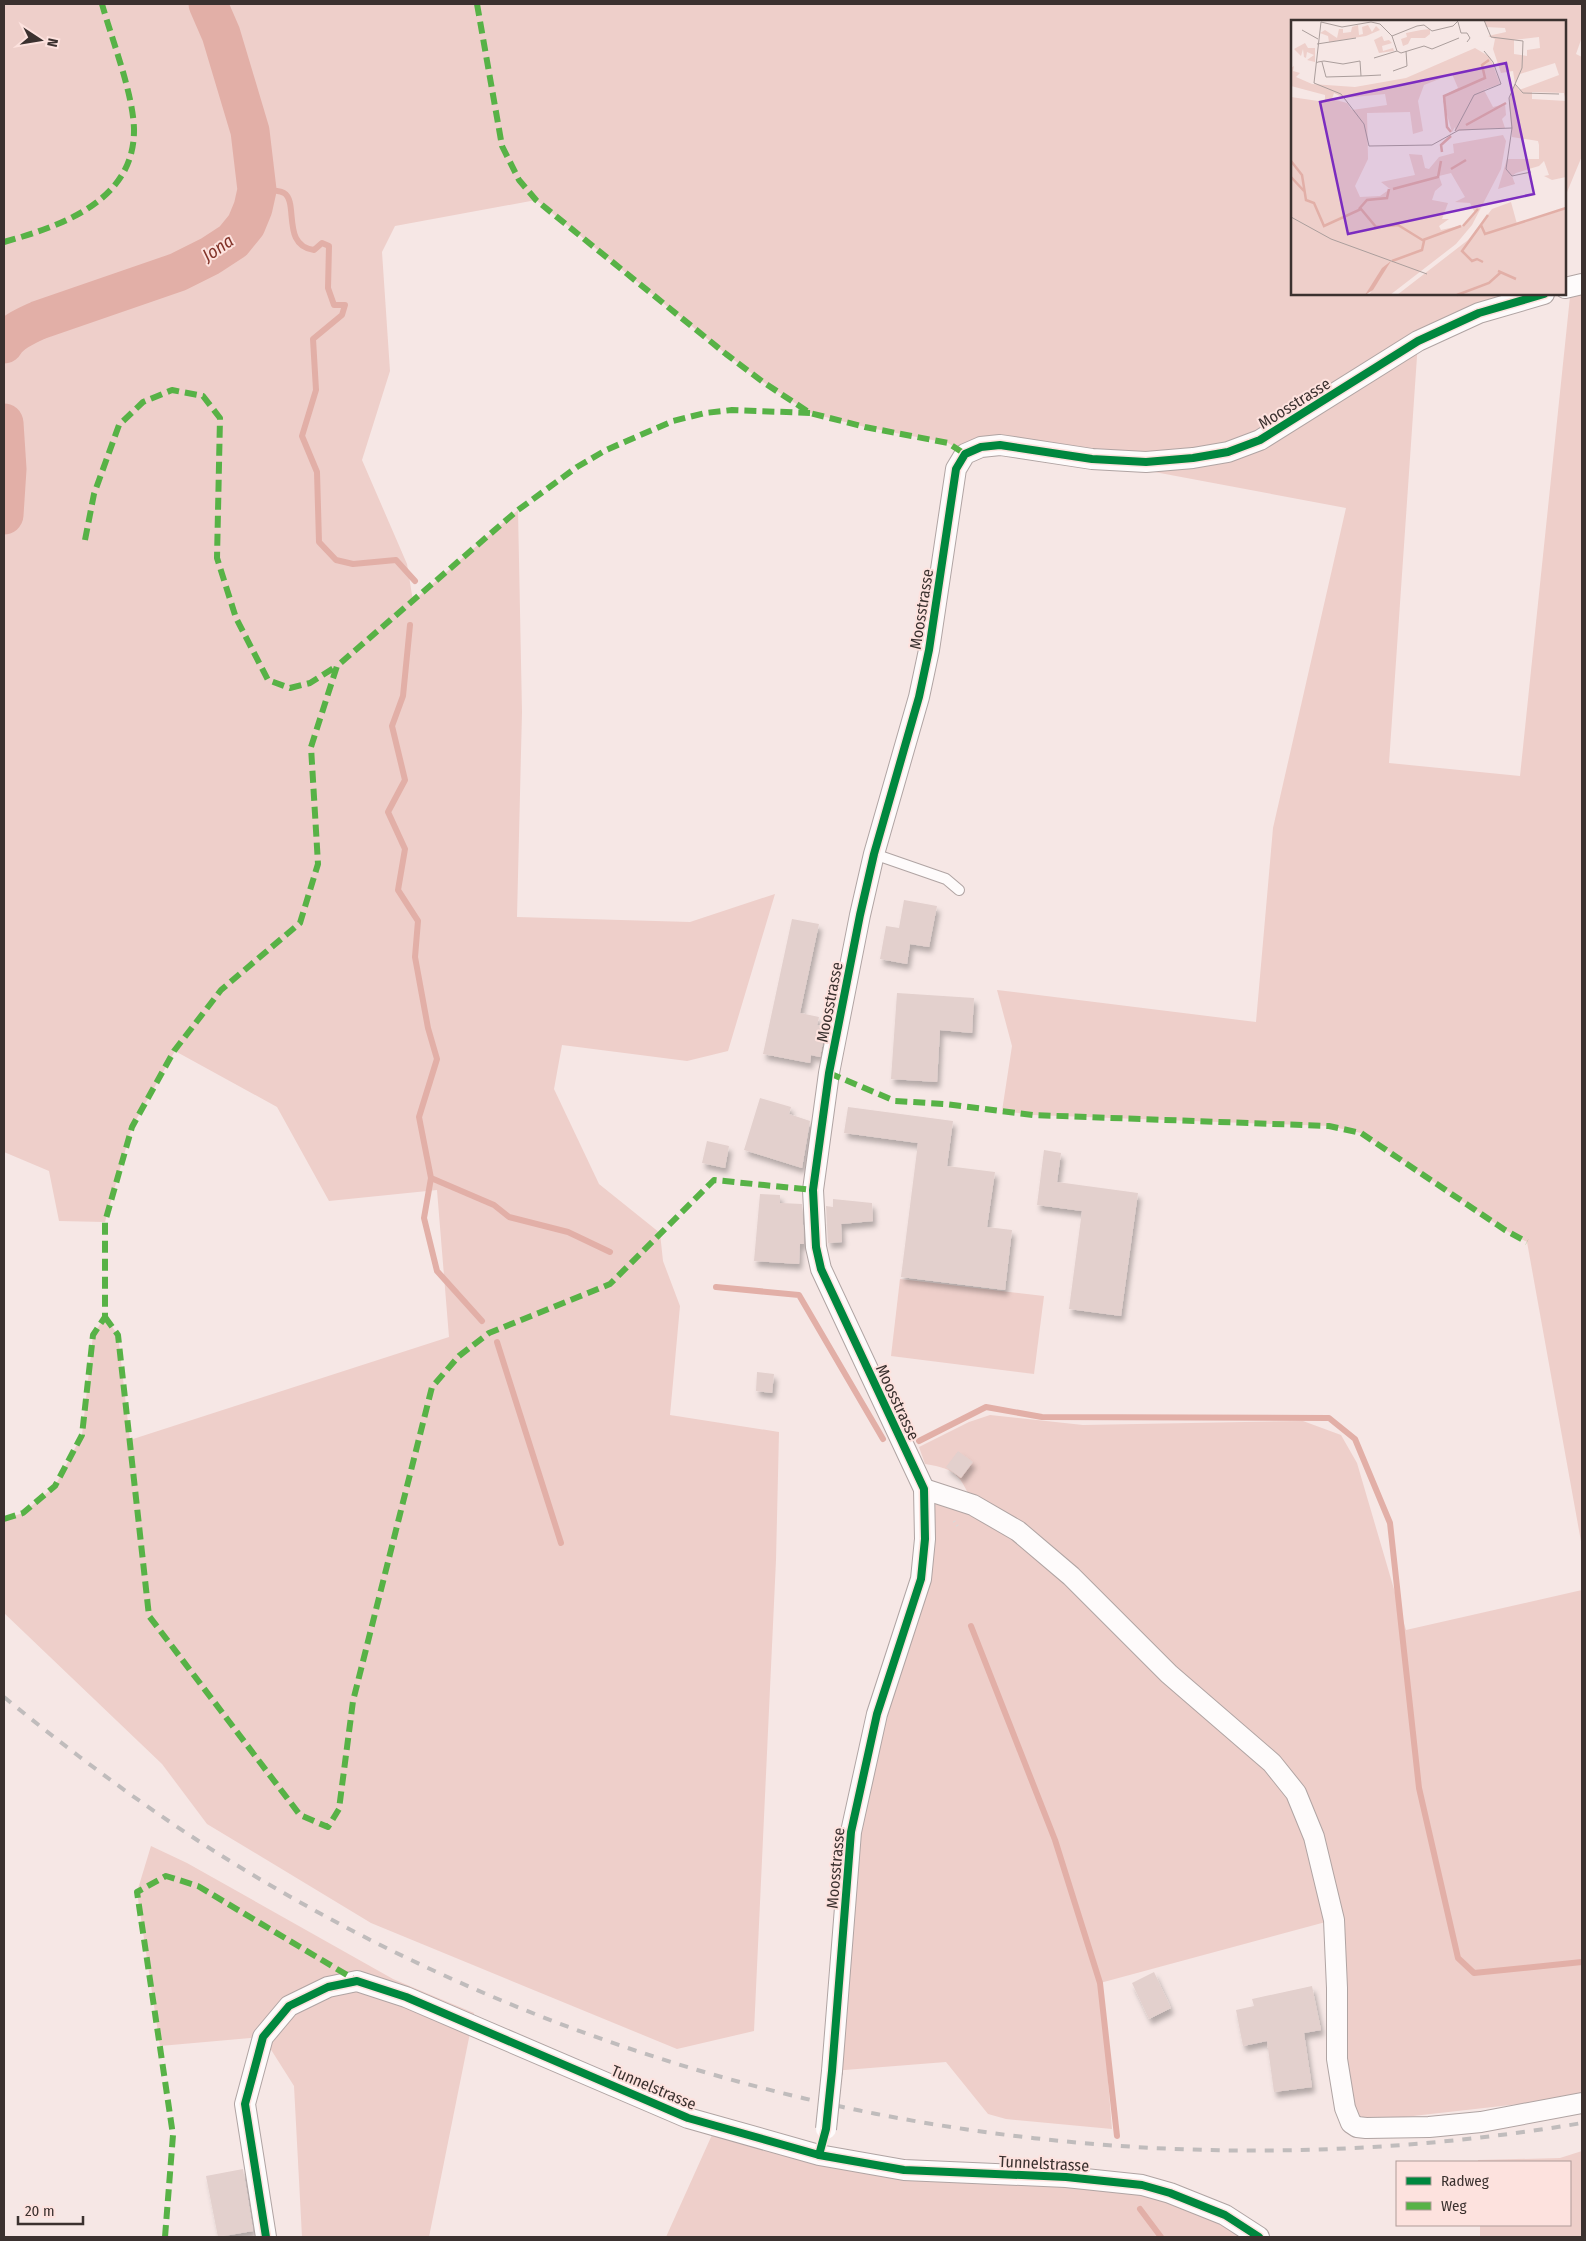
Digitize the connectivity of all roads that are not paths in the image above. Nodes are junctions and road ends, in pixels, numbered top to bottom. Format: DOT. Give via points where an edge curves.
graph roads {
  1 [pos="1582,284"];
  2 [pos="1566,288"];
  3 [pos="1541,295"];
  4 [pos="874,854"];
  5 [pos="959,890"];
  6 [pos="924,1489"];
  7 [pos="1582,2103"];
  8 [pos="819,2155"];
  9 [pos="266,2237"];
  10 [pos="1259,2237"];
  1 -- 2 [label="street"];
  3 -- 4 [label="street, Moosstrasse" via="1479,313 1418,341 1260,440 1228,452 1146,462 1092,459 1000,445 981,447 965,454 956,469 937,606 919,697"];
  4 -- 5 [label="lane" via="946,879"];
  4 -- 6 [label="street, Moosstrasse" via="829,1073 813,1190 816,1248 821,1269"];
  6 -- 7 [label="street" via="973,1505 1018,1532 1071,1576 1170,1674 1272,1763 1296,1793 1314,1837 1334,1920 1337,2059 1345,2108 1351,2123 1358,2128 1429,2127 1481,2122"];
  6 -- 8 [label="street, Moosstrasse, bridge" via="921,1579 877,1714 851,1832 832,2071 826,2129"];
  8 -- 9 [label="street, Tunnelstrasse" via="688,2118 406,1997 357,1981 328,1987 289,2006 263,2037 245,2104"];
  8 -- 10 [label="street, Tunnelstrasse" via="904,2170 1066,2176 1142,2185 1170,2192 1225,2214"];
}
